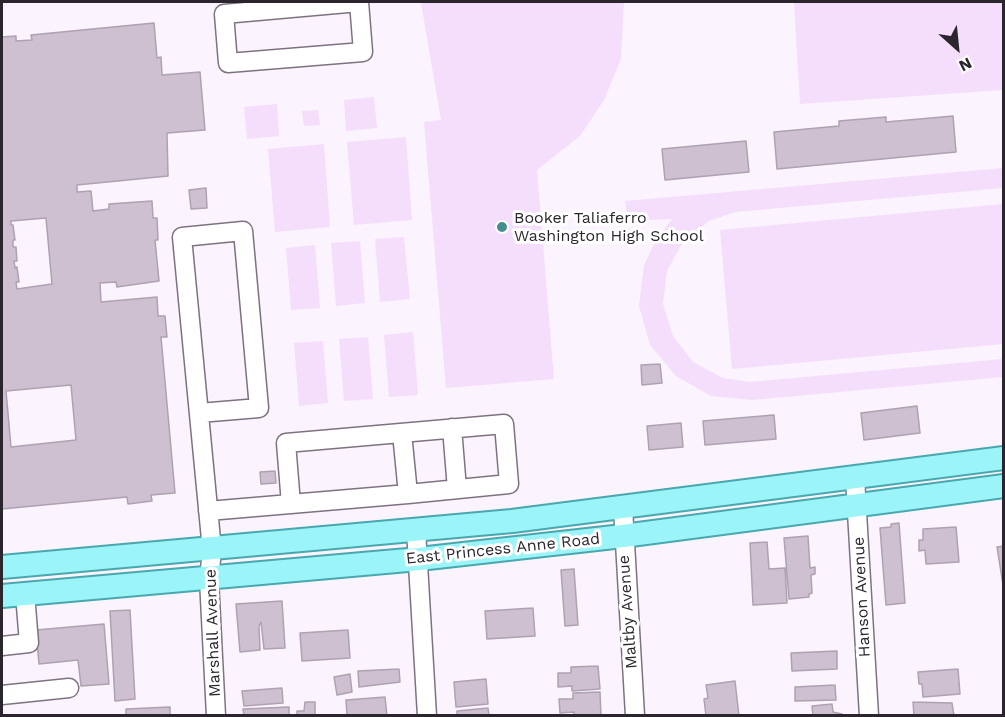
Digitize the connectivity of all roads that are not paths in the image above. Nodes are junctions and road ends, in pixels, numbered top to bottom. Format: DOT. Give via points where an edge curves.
graph roads {
  1 [pos="359,2"];
  2 [pos="199,413"];
  3 [pos="452,428"];
  4 [pos="402,433"];
  5 [pos="1004,458"];
  6 [pos="855,478"];
  7 [pos="1004,486"];
  8 [pos="457,489"];
  9 [pos="408,494"];
  10 [pos="291,504"];
  11 [pos="857,507"];
  12 [pos="622,508"];
  13 [pos="208,512"];
  14 [pos="416,530"];
  15 [pos="623,536"];
  16 [pos="212,550"];
  17 [pos="419,559"];
  18 [pos="2,567"];
  19 [pos="209,579"];
  20 [pos="25,594"];
  21 [pos="2,596"];
  22 [pos="2,646"];
  23 [pos="69,688"];
  24 [pos="2,695"];
  25 [pos="216,716"];
  26 [pos="427,716"];
  27 [pos="635,716"];
  28 [pos="869,716"];
  1 -- 1 [label="street" via="224,14 228,63 363,52"];
  2 -- 2 [label="street, Marshall Avenue" via="182,237 243,231 259,408"];
  2 -- 13 [label="street, Marshall Avenue"];
  3 -- 4 [label="street"];
  3 -- 8 [label="street"];
  3 -- 8 [label="street" via="504,424 509,484"];
  4 -- 9 [label="street"];
  4 -- 10 [label="street" via="286,443"];
  5 -- 6 [label="main road, East Princess Anne Road"];
  6 -- 11 [label="street, Hanson Avenue"];
  6 -- 12 [label="main road, East Princess Anne Road"];
  7 -- 11 [label="main road, East Princess Anne Road"];
  8 -- 9 [label="street"];
  9 -- 10 [label="street"];
  10 -- 13 [label="street"];
  11 -- 15 [label="main road, East Princess Anne Road"];
  11 -- 28 [label="street, Hanson Avenue"];
  12 -- 14 [label="main road, East Princess Anne Road"];
  12 -- 15 [label="street, Maltby Avenue"];
  13 -- 16 [label="street, Marshall Avenue"];
  14 -- 16 [label="main road, East Princess Anne Road"];
  14 -- 17 [label="street"];
  15 -- 17 [label="main road, East Princess Anne Road"];
  15 -- 27 [label="street, Maltby Avenue"];
  16 -- 18 [label="main road, East Princess Anne Road"];
  16 -- 19 [label="street, Marshall Avenue"];
  17 -- 19 [label="main road, East Princess Anne Road"];
  17 -- 26 [label="street"];
  19 -- 20 [label="main road, East Princess Anne Road"];
  19 -- 25 [label="street, Marshall Avenue"];
  20 -- 21 [label="main road, East Princess Anne Road"];
  20 -- 22 [label="street" via="29,643"];
  23 -- 24 [label="street"];
}
